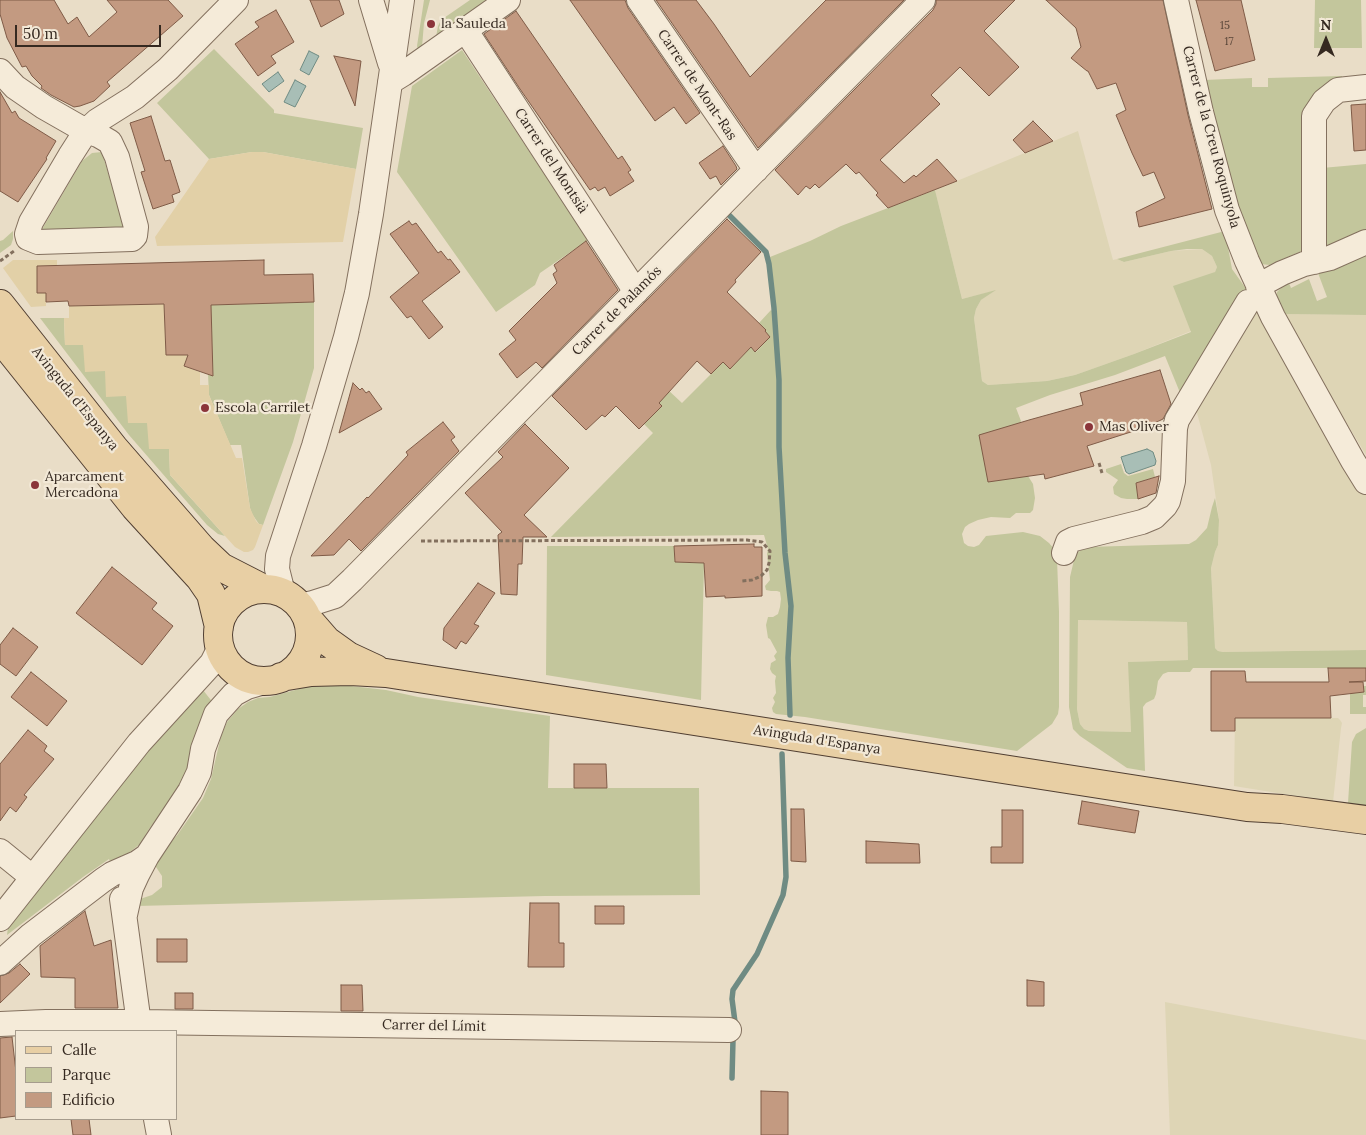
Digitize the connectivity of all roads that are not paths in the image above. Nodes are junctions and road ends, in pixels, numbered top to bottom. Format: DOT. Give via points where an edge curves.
graph roads {
  1 [pos="236,0"];
  2 [pos="372,0"];
  3 [pos="402,0"];
  4 [pos="508,0"];
  5 [pos="639,0"];
  6 [pos="923,0"];
  7 [pos="1176,0"];
  8 [pos="397,31"];
  9 [pos="466,31"];
  10 [pos="0,72"];
  11 [pos="397,78"];
  12 [pos="1366,87"];
  13 [pos="86,131"];
  14 [pos="756,170"];
  15 [pos="1366,242"];
  16 [pos="1314,262"];
  17 [pos="636,292"];
  18 [pos="1253,294"];
  19 [pos="0,304"];
  20 [pos="0,338"];
  21 [pos="1366,482"];
  22 [pos="1064,553"];
  23 [pos="289,601"];
  24 [pos="217,646"];
  25 [pos="386,674"];
  26 [pos="276,679"];
  27 [pos="1247,807"];
  28 [pos="1366,820"];
  29 [pos="1366,833"];
  30 [pos="0,851"];
  31 [pos="147,856"];
  32 [pos="32,877"];
  33 [pos="103,880"];
  34 [pos="125,915"];
  35 [pos="0,919"];
  36 [pos="0,964"];
  37 [pos="0,1024"];
  38 [pos="140,1027"];
  39 [pos="729,1030"];
  40 [pos="156,1120"];
  41 [pos="159,1135"];
  1 -- 13 [label="street" via="168,69"];
  2 -- 8 [label="street" via="390,34"];
  2 -- 11 [label="street" via="390,65"];
  3 -- 8 [label="street"];
  4 -- 9 [label="street"];
  5 -- 14 [label="street, Carrer de Mont-Ras"];
  6 -- 14 [label="street, Carrer de Palamós"];
  7 -- 18 [label="street, Carrer de la Creu Roquinyola" via="1201,112"];
  8 -- 11 [label="street"];
  9 -- 11 [label="street"];
  9 -- 17 [label="street, Carrer del Montsià"];
  10 -- 13 [label="street" via="44,107"];
  11 -- 23 [label="street" via="357,293 314,446 278,556 277,569"];
  12 -- 16 [label="street" via="1338,90 1324,101 1314,116"];
  13 -- 13 [label="street" via="31,222 28,238 38,242 127,240 135,236 136,227 113,148 110,142"];
  14 -- 17 [label="street, Carrer de Palamós"];
  15 -- 16 [label="street"];
  16 -- 18 [label="street" via="1282,272"];
  17 -- 23 [label="street, Carrer de Palamós" via="335,596 313,603"];
  18 -- 21 [label="street, Carrer de la Creu Roquinyola" via="1278,326"];
  18 -- 22 [label="street" via="1177,420 1173,481 1165,506 1154,517 1142,522 1074,539 1068,542"];
  19 -- 23 [label="main road, Avinguda d'Espanya" via="114,448 202,549 221,567"];
  20 -- 24 [label="main road, Avinguda d'Espanya" via="135,507 200,578 211,594"];
  23 -- 24 [label="main road" via="244,594 232,602 224,614"];
  23 -- 25 [label="main road, Avinguda d'Espanya" via="328,641 348,656"];
  23 -- 26 [label="main road" via="310,632 309,646 294,670"];
  24 -- 26 [label="main road" via="239,673 258,680"];
  24 -- 32 [label="street"];
  25 -- 26 [label="main road, Avinguda d'Espanya" via="320,672"];
  25 -- 27 [label="main road, Avinguda d'Espanya"];
  26 -- 31 [label="street" via="234,694 216,714 190,791"];
  27 -- 28 [label="main road, Avinguda d'Espanya"];
  27 -- 29 [label="main road, Avinguda d'Espanya" via="1269,815"];
  30 -- 32 [label="street"];
  31 -- 33 [label="street"];
  31 -- 34 [label="street" via="131,888"];
  32 -- 35 [label="street"];
  33 -- 34 [label="street" via="118,886"];
  33 -- 36 [label="street" via="31,935"];
  34 -- 38 [label="street"];
  37 -- 38 [label="street, Carrer del Límit" via="46,1022"];
  38 -- 39 [label="street, Carrer del Límit"];
  40 -- 41 [label="street"];
}
